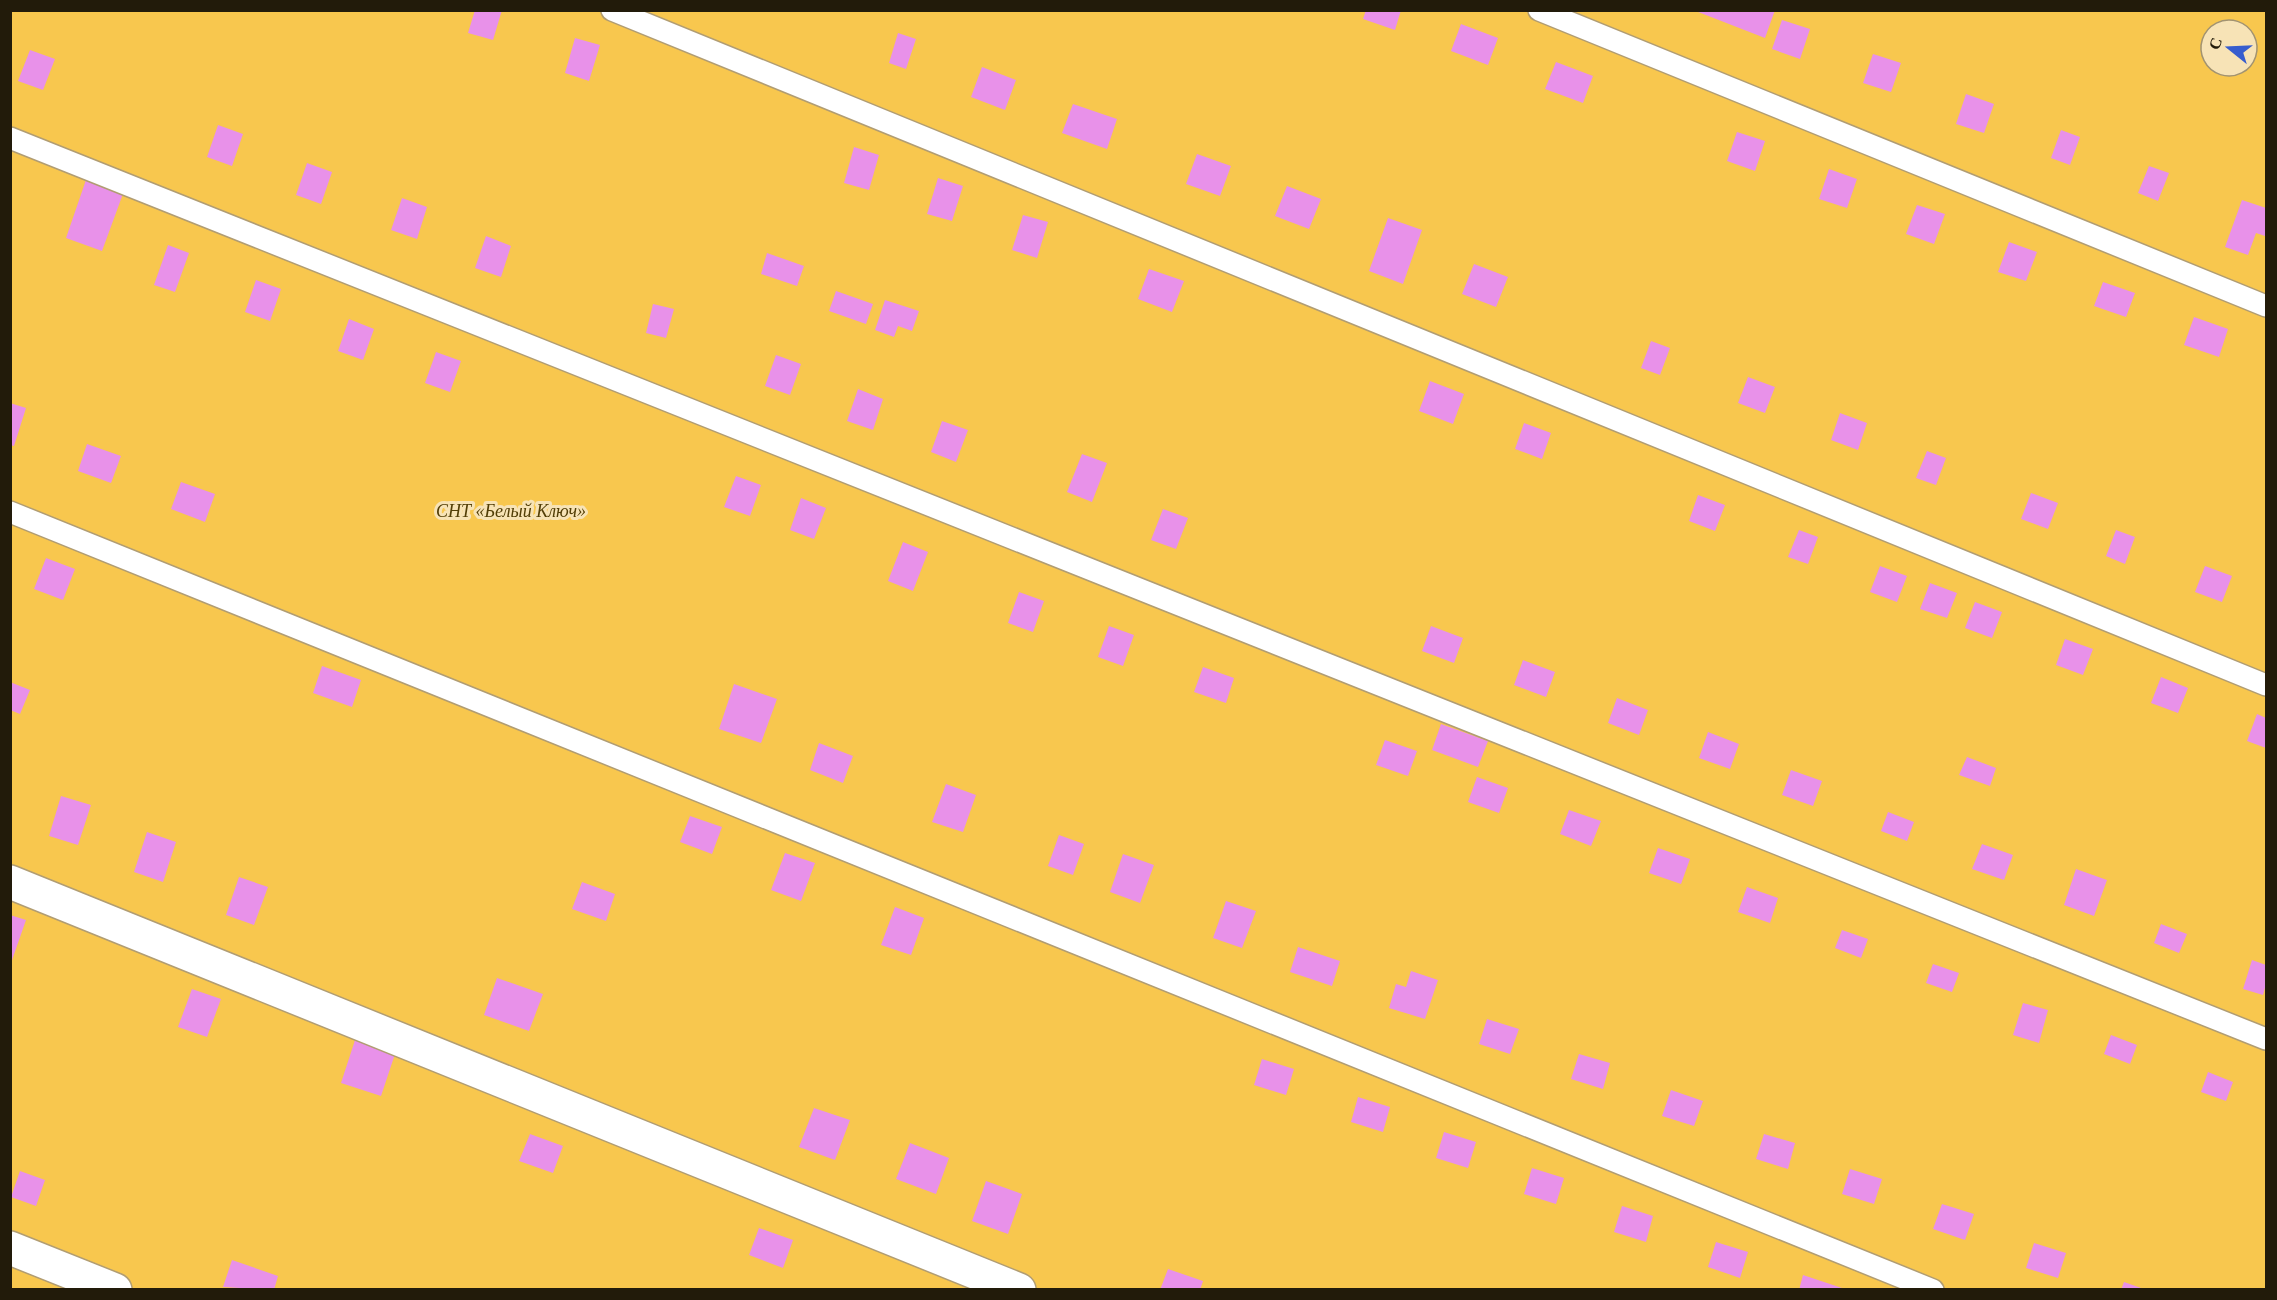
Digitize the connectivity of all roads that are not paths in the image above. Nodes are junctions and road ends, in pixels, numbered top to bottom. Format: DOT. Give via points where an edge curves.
graph roads {
  1 [pos="612,10"];
  2 [pos="1539,10"];
  3 [pos="10,138"];
  4 [pos="2266,306"];
  5 [pos="10,512"];
  6 [pos="2266,685"];
  7 [pos="10,882"];
  8 [pos="2266,1039"];
  9 [pos="10,1248"];
  10 [pos="115,1290"];
  11 [pos="1019,1290"];
  12 [pos="1933,1290"];
  1 -- 6 [label="lane"];
  2 -- 4 [label="lane"];
  3 -- 8 [label="lane"];
  5 -- 12 [label="lane"];
  7 -- 11 [label="street"];
  9 -- 10 [label="street"];
}
